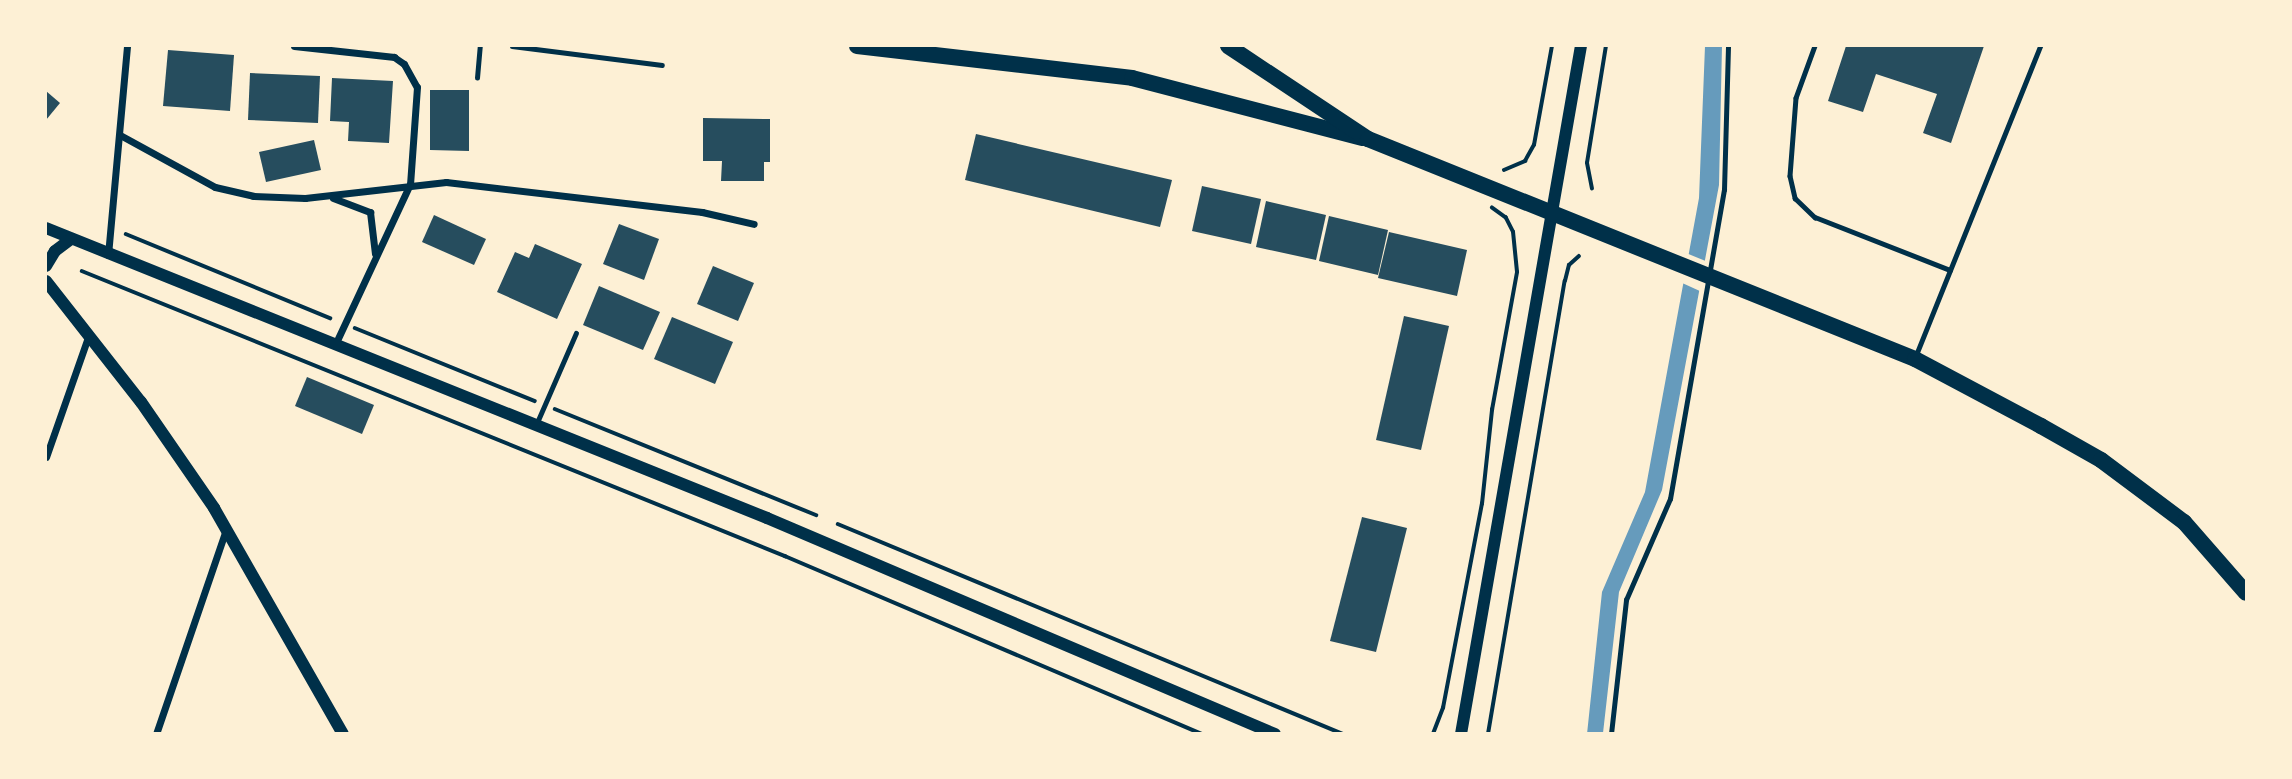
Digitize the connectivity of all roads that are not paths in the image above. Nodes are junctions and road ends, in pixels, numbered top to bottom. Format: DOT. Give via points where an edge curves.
graph roads {
  1 [pos="127,46"];
  2 [pos="293,46"];
  3 [pos="480,46"];
  4 [pos="512,46"];
  5 [pos="857,46"];
  6 [pos="1228,46"];
  7 [pos="1581,46"];
  8 [pos="1728,46"];
  9 [pos="1815,46"];
  10 [pos="2039,46"];
  11 [pos="662,65"];
  12 [pos="477,78"];
  13 [pos="120,135"];
  14 [pos="1368,139"];
  15 [pos="410,184"];
  16 [pos="326,196"];
  17 [pos="1554,217"];
  18 [pos="754,224"];
  19 [pos="46,228"];
  20 [pos="71,239"];
  21 [pos="108,255"];
  22 [pos="374,257"];
  23 [pos="46,266"];
  24 [pos="1950,270"];
  25 [pos="46,281"];
  26 [pos="576,333"];
  27 [pos="88,337"];
  28 [pos="335,345"];
  29 [pos="1915,359"];
  30 [pos="536,426"];
  31 [pos="46,457"];
  32 [pos="226,528"];
  33 [pos="2246,593"];
  34 [pos="156,733"];
  35 [pos="343,733"];
  36 [pos="1275,733"];
  37 [pos="1461,733"];
  38 [pos="1611,733"];
  1 -- 13 [label="street"];
  2 -- 15 [label="street" via="385,55 404,64 417,87"];
  3 -- 12 [label="lane"];
  4 -- 11 [label="lane"];
  5 -- 14 [label="main road" via="1132,78"];
  6 -- 14 [label="main road"];
  7 -- 17 [label="street"];
  8 -- 38 [label="lane" via="1724,190 1670,499 1626,600"];
  9 -- 24 [label="lane" via="1796,98 1790,176 1795,198 1815,217"];
  10 -- 24 [label="lane"];
  13 -- 16 [label="street" via="184,172 234,193 280,199"];
  13 -- 21 [label="street"];
  14 -- 17 [label="main road"];
  15 -- 16 [label="street"];
  15 -- 18 [label="street" via="446,182 668,207"];
  15 -- 22 [label="street"];
  16 -- 22 [label="street" via="370,212"];
  17 -- 29 [label="main road"];
  17 -- 37 [label="street"];
  19 -- 20 [label="street"];
  20 -- 21 [label="street"];
  20 -- 23 [label="street" via="55,251"];
  21 -- 28 [label="street"];
  22 -- 28 [label="street"];
  24 -- 29 [label="lane"];
  25 -- 27 [label="street"];
  26 -- 30 [label="lane"];
  27 -- 31 [label="street"];
  27 -- 32 [label="street" via="155,422"];
  28 -- 30 [label="street"];
  29 -- 33 [label="main road" via="2101,460 2184,522"];
  30 -- 36 [label="street"];
  32 -- 34 [label="street" via="194,610"];
  32 -- 35 [label="street"];
}
